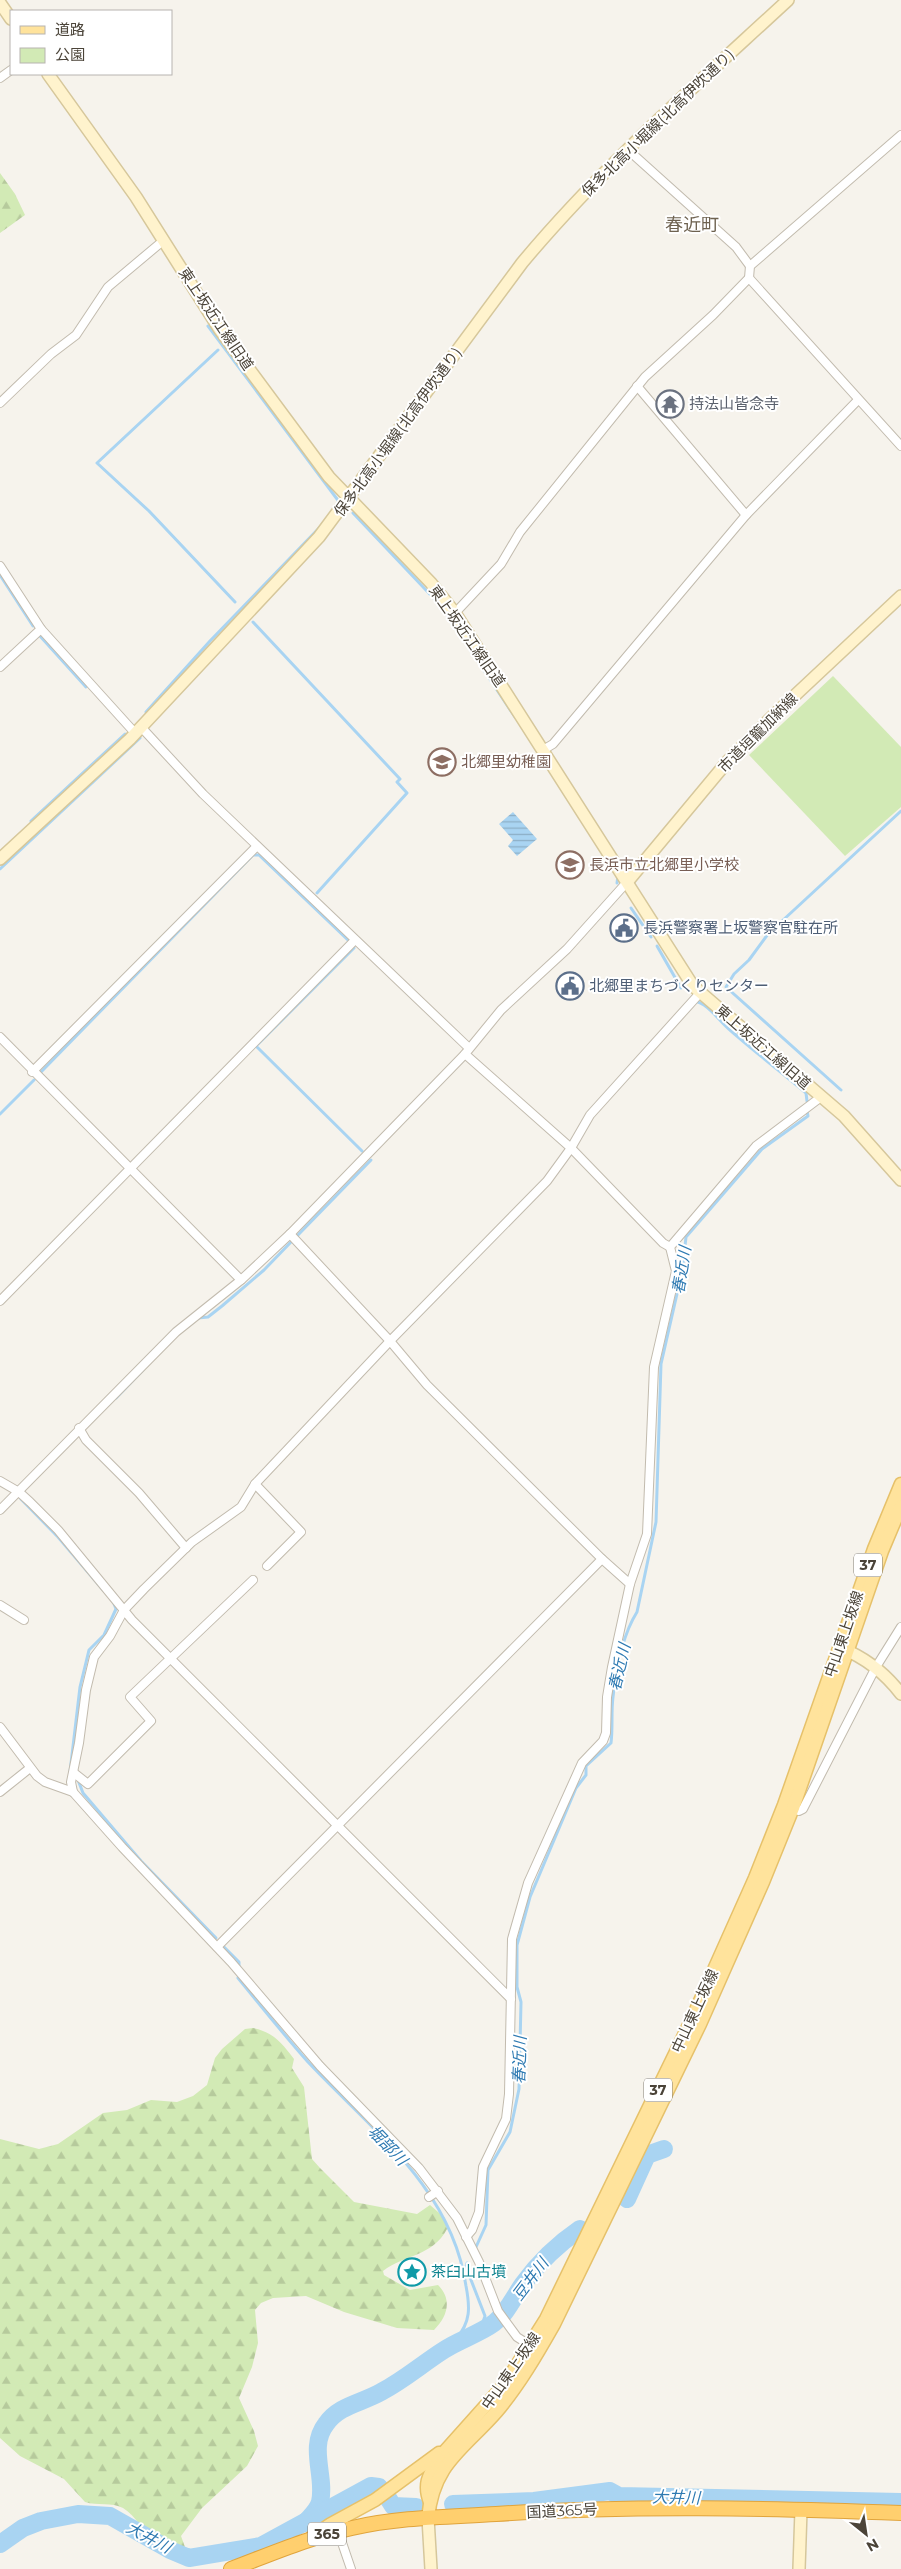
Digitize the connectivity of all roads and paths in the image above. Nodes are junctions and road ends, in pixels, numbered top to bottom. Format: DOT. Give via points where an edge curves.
graph roads {
  1 [pos="788,0"];
  2 [pos="0,3"];
  3 [pos="10,18"];
  4 [pos="49,75"];
  5 [pos="901,135"];
  6 [pos="627,149"];
  7 [pos="164,240"];
  8 [pos="750,266"];
  9 [pos="749,278"];
  10 [pos="637,386"];
  11 [pos="858,400"];
  12 [pos="0,403"];
  13 [pos="901,446"];
  14 [pos="349,500"];
  15 [pos="746,515"];
  16 [pos="0,566"];
  17 [pos="901,596"];
  18 [pos="455,613"];
  19 [pos="41,629"];
  20 [pos="0,667"];
  21 [pos="138,730"];
  22 [pos="543,750"];
  23 [pos="257,846"];
  24 [pos="0,859"];
  25 [pos="628,881"];
  26 [pos="355,940"];
  27 [pos="700,993"];
  28 [pos="0,1037"];
  29 [pos="467,1051"];
  30 [pos="32,1072"];
  31 [pos="819,1096"];
  32 [pos="571,1148"];
  33 [pos="131,1168"];
  34 [pos="901,1180"];
  35 [pos="290,1234"];
  36 [pos="670,1247"];
  37 [pos="241,1280"];
  38 [pos="0,1301"];
  39 [pos="390,1341"];
  40 [pos="80,1431"];
  41 [pos="0,1481"];
  42 [pos="255,1484"];
  43 [pos="901,1484"];
  44 [pos="19,1492"];
  45 [pos="901,1506"];
  46 [pos="0,1510"];
  47 [pos="186,1548"];
  48 [pos="602,1559"];
  49 [pos="267,1566"];
  50 [pos="253,1580"];
  51 [pos="630,1584"];
  52 [pos="0,1604"];
  53 [pos="124,1610"];
  54 [pos="24,1620"];
  55 [pos="901,1627"];
  56 [pos="844,1650"];
  57 [pos="171,1658"];
  58 [pos="876,1667"];
  59 [pos="901,1694"];
  60 [pos="0,1727"];
  61 [pos="30,1768"];
  62 [pos="74,1773"];
  63 [pos="0,1792"];
  64 [pos="73,1792"];
  65 [pos="788,1806"];
  66 [pos="338,1826"];
  67 [pos="217,1947"];
  68 [pos="511,2000"];
  69 [pos="466,2237"];
  70 [pos="535,2347"];
  71 [pos="447,2447"];
  72 [pos="430,2502"];
  73 [pos="802,2510"];
  74 [pos="901,2512"];
  75 [pos="428,2518"];
  76 [pos="338,2531"];
  77 [pos="312,2537"];
  78 [pos="231,2569"];
  79 [pos="351,2569"];
  80 [pos="431,2569"];
  81 [pos="799,2569"];
  1 -- 6 [label="street, 保多北高小堀線(北高伊吹通り)"];
  2 -- 3 [label="street"];
  4 -- 7 [label="street, 東上坂近江線旧道"];
  5 -- 8 [label="street"];
  6 -- 8 [label="street" via="736,247"];
  6 -- 14 [label="street, 保多北高小堀線(北高伊吹通り)" via="522,263"];
  7 -- 12 [label="street" via="108,287 76,336 51,354"];
  7 -- 14 [label="street, 東上坂近江線旧道" via="220,330"];
  8 -- 9 [label="street"];
  9 -- 10 [label="street"];
  9 -- 11 [label="street"];
  10 -- 15 [label="street"];
  10 -- 18 [label="street" via="520,532 501,564"];
  11 -- 13 [label="street"];
  11 -- 15 [label="street"];
  14 -- 18 [label="street, 東上坂近江線旧道" via="431,583"];
  14 -- 21 [label="street, 保多北高小堀線(北高伊吹通り)" via="319,538"];
  15 -- 22 [label="street" via="553,744"];
  16 -- 19 [label="street"];
  17 -- 25 [label="street, 市道垣籠加納線" via="727,762"];
  18 -- 22 [label="street, 東上坂近江線旧道"];
  19 -- 20 [label="street"];
  19 -- 21 [label="street"];
  21 -- 23 [label="street"];
  21 -- 24 [label="street, 保多北高小堀線(北高伊吹通り)"];
  22 -- 25 [label="street, 東上坂近江線旧道"];
  23 -- 26 [label="street"];
  23 -- 30 [label="street"];
  25 -- 27 [label="street, 東上坂近江線旧道"];
  25 -- 29 [label="street" via="566,949 502,1010"];
  26 -- 29 [label="street"];
  26 -- 33 [label="street"];
  27 -- 31 [label="street, 東上坂近江線旧道"];
  27 -- 32 [label="street" via="590,1115"];
  28 -- 30 [label="street"];
  29 -- 32 [label="street"];
  29 -- 35 [label="street"];
  30 -- 33 [label="street"];
  31 -- 34 [label="street, 東上坂近江線旧道" via="863,1135"];
  31 -- 36 [label="street" via="818,1100 756,1146"];
  32 -- 36 [label="street"];
  32 -- 39 [label="street" via="547,1181"];
  33 -- 37 [label="street"];
  33 -- 38 [label="street"];
  35 -- 37 [label="street"];
  35 -- 39 [label="street"];
  36 -- 51 [label="street" via="676,1271 654,1367 647,1534"];
  37 -- 40 [label="street" via="176,1332"];
  39 -- 42 [label="street"];
  39 -- 48 [label="street" via="427,1386"];
  40 -- 44 [label="street"];
  40 -- 47 [label="street"];
  41 -- 44 [label="street"];
  42 -- 47 [label="street" via="241,1507"];
  42 -- 49 [label="street" via="301,1532"];
  43 -- 56 [label="main road, 中山東上坂線 / 37" via="877,1541"];
  44 -- 46 [label="street"];
  44 -- 53 [label="street" via="58,1530"];
  45 -- 56 [label="main road, 中山東上坂線 / 37"];
  47 -- 53 [label="street"];
  48 -- 51 [label="street"];
  48 -- 66 [label="street"];
  50 -- 57 [label="street"];
  51 -- 68 [label="street" via="607,1697 606,1733 603,1741 582,1763 528,1883 512,1940"];
  52 -- 54 [label="street"];
  53 -- 57 [label="street"];
  53 -- 62 [label="street" via="94,1657"];
  55 -- 58 [label="street"];
  56 -- 58 [label="street"];
  56 -- 65 [label="main road, 中山東上坂線 / 37"];
  57 -- 62 [label="street" via="130,1697 151,1721 88,1784"];
  57 -- 66 [label="street"];
  58 -- 59 [label="street"];
  58 -- 65 [label="street" via="803,1809 799,1811"];
  60 -- 61 [label="street"];
  61 -- 63 [label="street"];
  61 -- 64 [label="street" via="45,1782"];
  62 -- 64 [label="street" via="71,1782"];
  64 -- 67 [label="street"];
  65 -- 70 [label="main road, 中山東上坂線 / 37" via="763,1882 700,2024 580,2273"];
  66 -- 67 [label="street"];
  66 -- 68 [label="street"];
  67 -- 69 [label="street" via="320,2066 374,2118 433,2194 457,2218"];
  68 -- 69 [label="street" via="506,2119 483,2167 479,2212"];
  69 -- 70 [label="street" via="498,2311 516,2337"];
  70 -- 71 [label="main road, 中山東上坂線 / 37" via="487,2406"];
  70 -- 72 [label="main road, 中山東上坂線 / 37" via="497,2411 444,2467"];
  71 -- 72 [label="main road, 中山東上坂線 / 37" via="428,2479 425,2490"];
  71 -- 77 [label="main road" via="375,2500"];
  72 -- 75 [label="main road, 中山東上坂線 / 37"];
  73 -- 74 [label="highway, 国道365号 / 365"];
  73 -- 75 [label="highway, 国道365号 / 365" via="580,2509"];
  73 -- 81 [label="street"];
  75 -- 76 [label="highway, 国道365号 / 365"];
  75 -- 80 [label="street"];
  76 -- 77 [label="highway, 国道365号 / 365"];
  76 -- 79 [label="street"];
  77 -- 78 [label="highway, 国道365号 / 365"];
}
